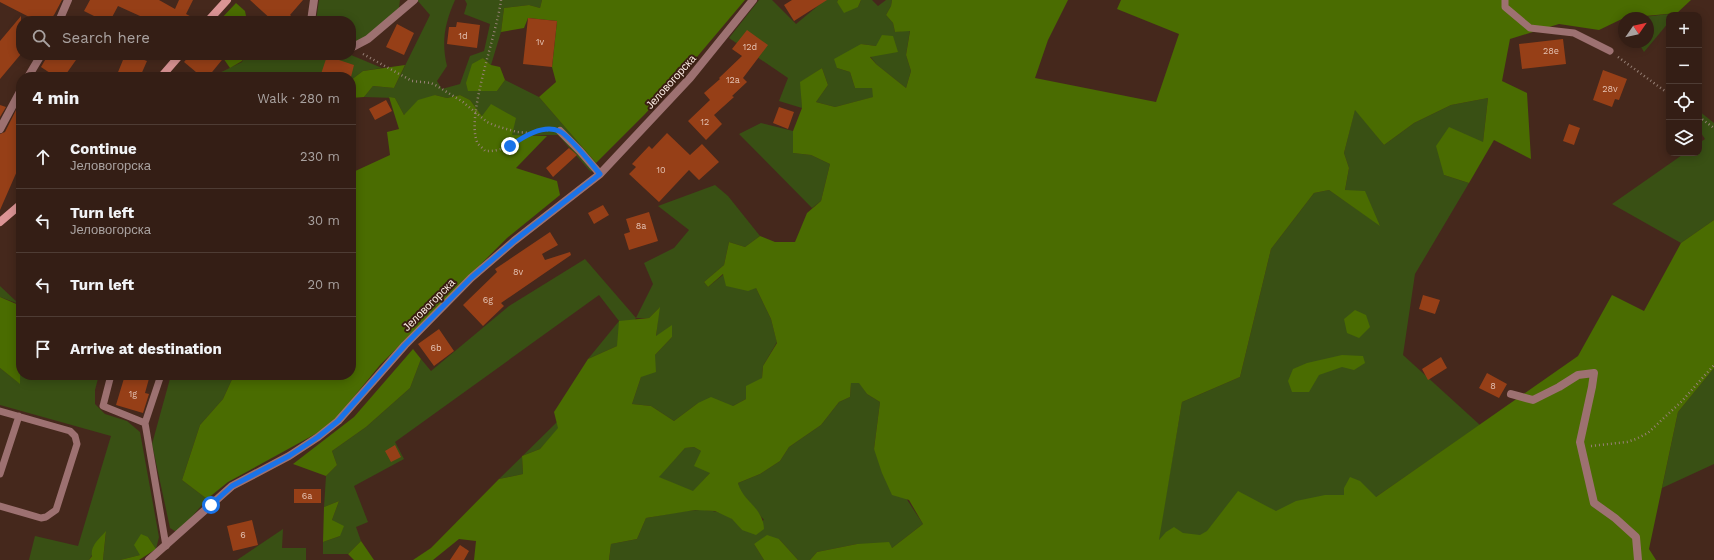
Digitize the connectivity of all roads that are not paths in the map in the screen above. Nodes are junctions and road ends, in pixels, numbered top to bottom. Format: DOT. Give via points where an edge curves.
graph roads {
  1 [pos="68,0"];
  2 [pos="227,0"];
  3 [pos="314,0"];
  4 [pos="414,0"];
  5 [pos="753,0"];
  6 [pos="1505,0"];
  7 [pos="61,16"];
  8 [pos="213,16"];
  9 [pos="312,16"];
  10 [pos="356,45"];
  11 [pos="1610,52"];
  12 [pos="38,60"];
  13 [pos="176,60"];
  14 [pos="31,72"];
  15 [pos="166,72"];
  16 [pos="16,99"];
  17 [pos="0,129"];
  18 [pos="560,131"];
  19 [pos="600,174"];
  20 [pos="16,208"];
  21 [pos="0,222"];
  22 [pos="110,380"];
  23 [pos="159,380"];
  24 [pos="1511,394"];
  25 [pos="0,410"];
  26 [pos="19,416"];
  27 [pos="145,423"];
  28 [pos="0,474"];
  29 [pos="0,506"];
  30 [pos="166,546"];
  31 [pos="149,560"];
  32 [pos="1638,560"];
  1 -- 7 [label="street"];
  2 -- 8 [label="street"];
  3 -- 9 [label="street"];
  4 -- 10 [label="street" via="368,39"];
  5 -- 19 [label="street, Јеловогорска" via="690,78"];
  6 -- 11 [label="lane" via="1505,7 1530,28 1574,33"];
  12 -- 14 [label="street"];
  13 -- 15 [label="street"];
  16 -- 17 [label="street"];
  18 -- 19 [label="street"];
  19 -- 30 [label="street, Јеловогорска" via="471,278 405,345 338,421 289,456 232,486"];
  20 -- 21 [label="street"];
  22 -- 27 [label="lane" via="103,406"];
  23 -- 27 [label="lane"];
  24 -- 32 [label="street" via="1533,400 1578,374 1594,373 1580,442 1581,449 1594,503 1636,537"];
  25 -- 26 [label="lane"];
  26 -- 28 [label="lane"];
  26 -- 29 [label="lane" via="70,431 75,436 77,444 56,510 41,518"];
  27 -- 30 [label="lane"];
  30 -- 31 [label="street, Јеловогорска"];
}
